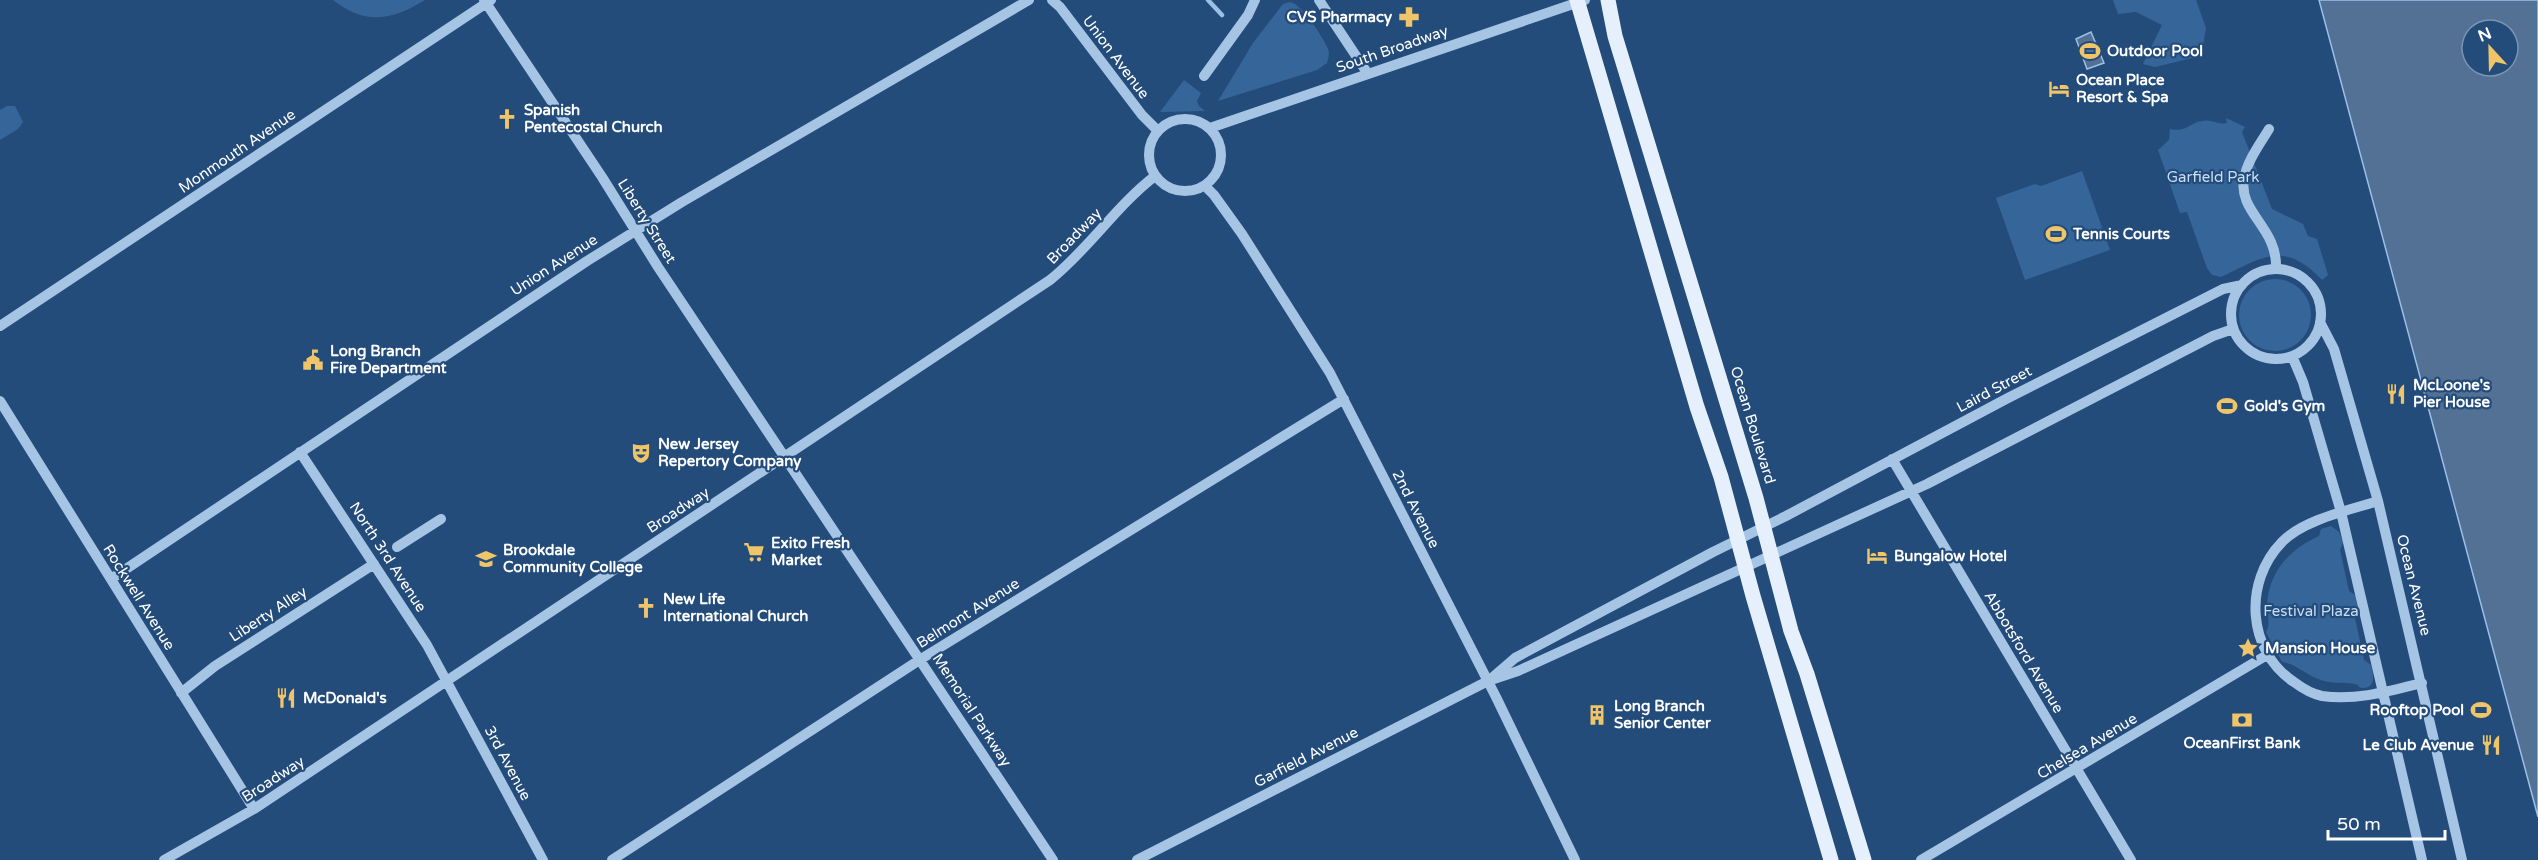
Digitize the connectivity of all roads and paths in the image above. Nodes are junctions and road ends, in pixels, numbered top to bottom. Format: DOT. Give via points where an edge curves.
graph roads {
  1 [pos="1029,0"];
  2 [pos="1052,0"];
  3 [pos="1255,0"];
  4 [pos="1319,0"];
  5 [pos="1608,0"];
  6 [pos="487,1"];
  7 [pos="1580,1"];
  8 [pos="1368,74"];
  9 [pos="1204,76"];
  10 [pos="1210,128"];
  11 [pos="2269,129"];
  12 [pos="1158,130"];
  13 [pos="1155,176"];
  14 [pos="1205,186"];
  15 [pos="636,231"];
  16 [pos="2276,269"];
  17 [pos="2242,285"];
  18 [pos="2320,322"];
  19 [pos="0,326"];
  20 [pos="2233,329"];
  21 [pos="2292,356"];
  22 [pos="1344,399"];
  23 [pos="0,401"];
  24 [pos="300,452"];
  25 [pos="786,457"];
  26 [pos="1892,459"];
  27 [pos="1911,492"];
  28 [pos="2378,501"];
  29 [pos="2342,512"];
  30 [pos="441,519"];
  31 [pos="1763,527"];
  32 [pos="1738,539"];
  33 [pos="397,547"];
  34 [pos="1771,556"];
  35 [pos="374,564"];
  36 [pos="1746,568"];
  37 [pos="111,579"];
  38 [pos="2267,655"];
  39 [pos="921,659"];
  40 [pos="447,681"];
  41 [pos="1488,681"];
  42 [pos="2422,683"];
  43 [pos="2385,692"];
  44 [pos="181,693"];
  45 [pos="2078,769"];
  46 [pos="254,809"];
  47 [pos="164,860"];
  48 [pos="543,860"];
  49 [pos="612,860"];
  50 [pos="1053,860"];
  51 [pos="1137,860"];
  52 [pos="1575,860"];
  53 [pos="1831,860"];
  54 [pos="1864,860"];
  55 [pos="1921,860"];
  56 [pos="2131,860"];
  57 [pos="2422,860"];
  58 [pos="2462,860"];
  1 -- 15 [label="street, Union Avenue"];
  2 -- 12 [label="street, Union Avenue"];
  3 -- 9 [label="street"];
  4 -- 8 [label="street"];
  5 -- 31 [label="main road, Ocean Boulevard" via="1615,36"];
  6 -- 15 [label="street, Liberty Street"];
  6 -- 19 [label="street, Monmouth Avenue"];
  7 -- 8 [label="street, South Broadway"];
  7 -- 32 [label="main road"];
  8 -- 10 [label="street, South Broadway"];
  10 -- 12 [label="street" via="1189,118 1167,123"];
  10 -- 14 [label="street" via="1217,136 1222,158 1213,179"];
  11 -- 16 [label="street" via="2247,169 2244,190 2250,208 2272,240"];
  12 -- 13 [label="street" via="1149,158"];
  13 -- 14 [label="street" via="1173,189"];
  13 -- 25 [label="street, Broadway" via="1050,280"];
  14 -- 22 [label="street, 2nd Avenue" via="1242,234"];
  15 -- 24 [label="street, Union Avenue"];
  15 -- 25 [label="street, Liberty Street"];
  16 -- 17 [label="street" via="2261,272"];
  16 -- 18 [label="street, Ocean Avenue" via="2296,274 2313,289 2319,299"];
  17 -- 20 [label="street" via="2232,306"];
  17 -- 26 [label="street, Laird Street" via="2223,289"];
  18 -- 21 [label="street" via="2306,348"];
  18 -- 28 [label="street, Ocean Avenue" via="2334,349"];
  20 -- 21 [label="street" via="2240,342 2257,355 2278,359"];
  20 -- 27 [label="street"];
  21 -- 29 [label="street"];
  22 -- 39 [label="street, Belmont Avenue"];
  22 -- 41 [label="street, 2nd Avenue"];
  23 -- 37 [label="street, Rockwell Avenue"];
  24 -- 35 [label="street, North 3rd Avenue"];
  24 -- 37 [label="street, Union Avenue"];
  25 -- 39 [label="street, Memorial Parkway"];
  25 -- 40 [label="street, Broadway"];
  26 -- 27 [label="street, Abbotsford Avenue"];
  26 -- 31 [label="street, Laird Street"];
  27 -- 34 [label="street"];
  27 -- 45 [label="street, Abbotsford Avenue"];
  28 -- 29 [label="street"];
  28 -- 42 [label="street, Ocean Avenue"];
  29 -- 38 [label="street" via="2296,532 2267,560 2255,597 2258,632"];
  29 -- 43 [label="street"];
  30 -- 33 [label="street"];
  31 -- 32 [label="street, Garfield Avenue"];
  31 -- 34 [label="main road, Ocean Boulevard"];
  32 -- 36 [label="main road"];
  32 -- 41 [label="street, Garfield Avenue" via="1515,658"];
  34 -- 36 [label="street, Garfield Avenue"];
  34 -- 54 [label="main road, Ocean Boulevard"];
  35 -- 40 [label="street, North 3rd Avenue"];
  35 -- 44 [label="street, Liberty Alley" via="215,666"];
  36 -- 41 [label="street, Garfield Avenue"];
  36 -- 53 [label="main road"];
  37 -- 44 [label="street, Rockwell Avenue"];
  38 -- 43 [label="street" via="2291,680 2320,696 2340,698"];
  38 -- 45 [label="street, Chelsea Avenue"];
  39 -- 49 [label="street, Belmont Avenue"];
  39 -- 50 [label="street, Memorial Parkway"];
  40 -- 46 [label="street, Broadway"];
  40 -- 48 [label="street, 3rd Avenue"];
  41 -- 51 [label="street, Garfield Avenue"];
  41 -- 52 [label="street, 2nd Avenue"];
  42 -- 43 [label="street"];
  42 -- 58 [label="street, Ocean Avenue"];
  43 -- 57 [label="street"];
  44 -- 46 [label="street, Rockwell Avenue"];
  45 -- 55 [label="street, Chelsea Avenue"];
  45 -- 56 [label="street, Abbotsford Avenue"];
  46 -- 47 [label="street, Broadway"];
}
